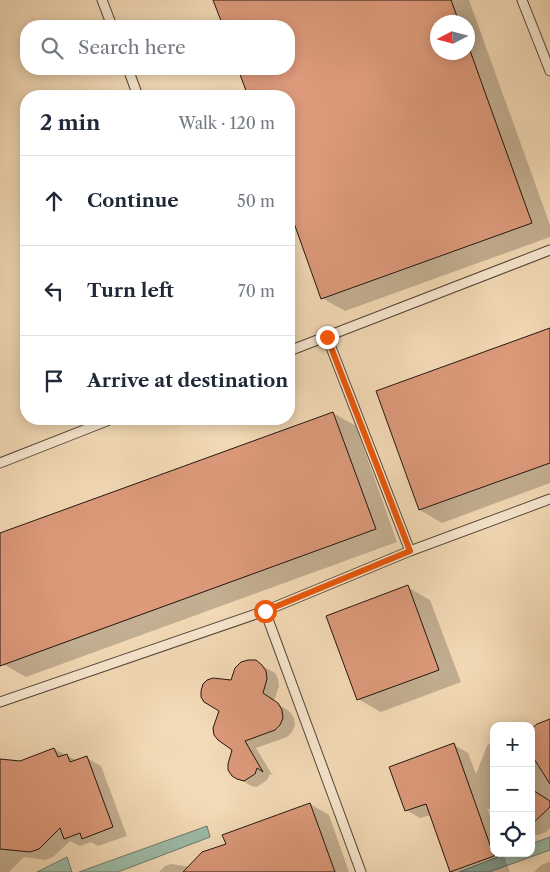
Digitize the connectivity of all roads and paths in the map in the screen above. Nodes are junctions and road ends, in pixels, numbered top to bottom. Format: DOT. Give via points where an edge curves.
graph roads {
  1 [pos="102,0"];
  2 [pos="522,0"];
  3 [pos="110,20"];
  4 [pos="550,71"];
  5 [pos="130,75"];
  6 [pos="136,90"];
  7 [pos="550,250"];
  8 [pos="327,337"];
  9 [pos="295,349"];
  10 [pos="96,425"];
  11 [pos="0,462"];
  12 [pos="550,499"];
  13 [pos="410,551"];
  14 [pos="265,611"];
  15 [pos="0,702"];
  16 [pos="361,872"];
  1 -- 3 [label="lane"];
  2 -- 4 [label="lane"];
  5 -- 6 [label="lane"];
  7 -- 8 [label="lane"];
  8 -- 9 [label="lane"];
  8 -- 13 [label="lane"];
  10 -- 11 [label="lane"];
  12 -- 13 [label="lane"];
  13 -- 14 [label="lane"];
  14 -- 15 [label="lane"];
  14 -- 16 [label="lane"];
}
